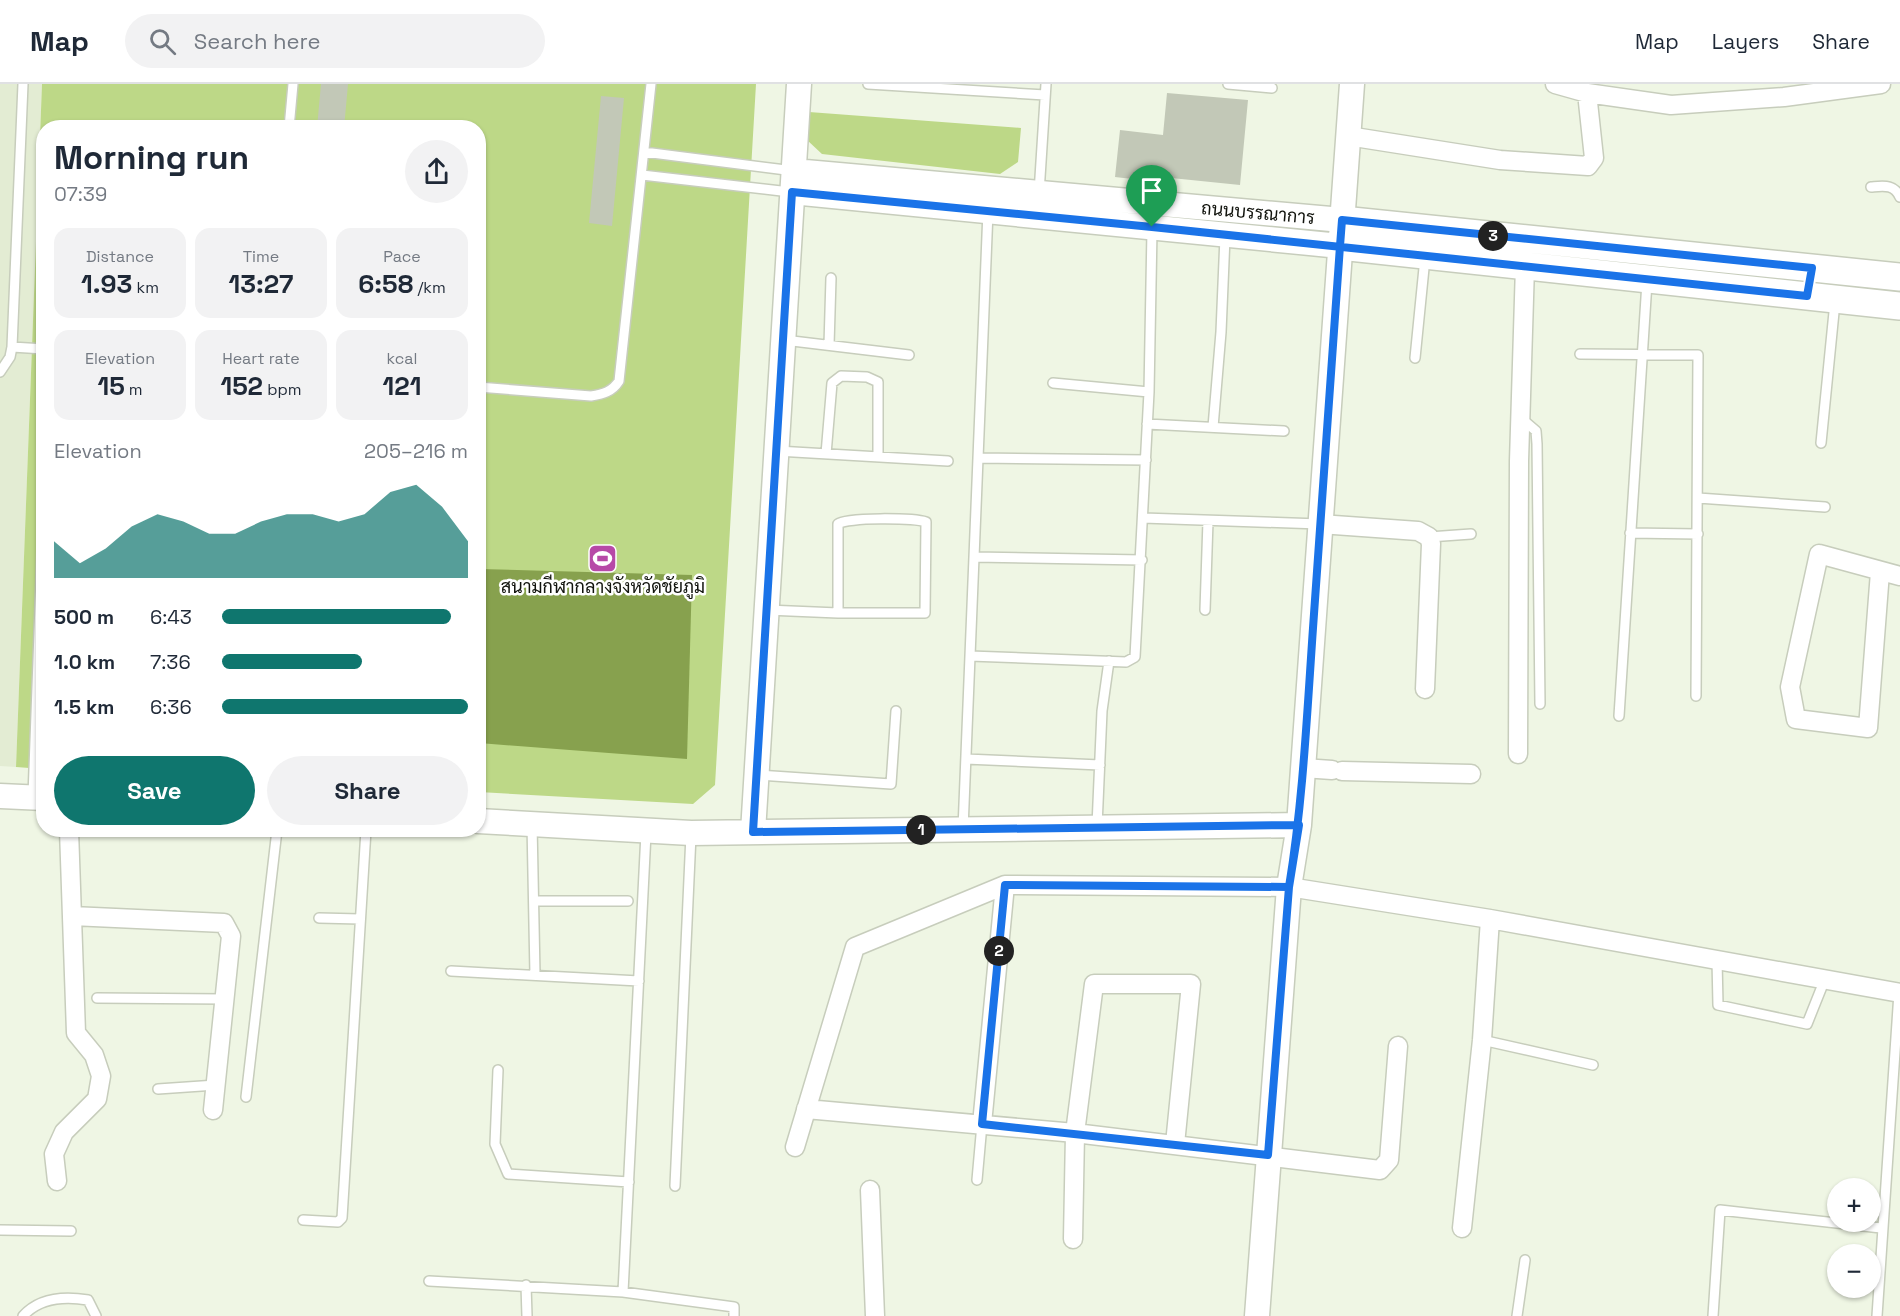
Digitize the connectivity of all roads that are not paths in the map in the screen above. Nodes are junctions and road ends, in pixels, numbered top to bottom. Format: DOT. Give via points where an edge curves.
graph roads {
  1 [pos="22,84"];
  2 [pos="293,84"];
  3 [pos="651,84"];
  4 [pos="799,84"];
  5 [pos="868,84"];
  6 [pos="1046,84"];
  7 [pos="1228,84"];
  8 [pos="1352,84"];
  9 [pos="1555,84"];
  10 [pos="1881,84"];
  11 [pos="1272,88"];
  12 [pos="1587,93"];
  13 [pos="1045,95"];
  14 [pos="290,120"];
  15 [pos="1348,136"];
  16 [pos="644,152"];
  17 [pos="642,175"];
  18 [pos="793,181"];
  19 [pos="1871,187"];
  20 [pos="1900,197"];
  21 [pos="1038,204"];
  22 [pos="988,211"];
  23 [pos="1152,227"];
  24 [pos="1341,233"];
  25 [pos="1225,235"];
  26 [pos="1426,242"];
  27 [pos="1649,265"];
  28 [pos="1525,266"];
  29 [pos="1812,268"];
  30 [pos="1900,277"];
  31 [pos="831,278"];
  32 [pos="1807,296"];
  33 [pos="1836,299"];
  34 [pos="1900,306"];
  35 [pos="784,340"];
  36 [pos="829,345"];
  37 [pos="12,347"];
  38 [pos="36,348"];
  39 [pos="1580,354"];
  40 [pos="1641,354"];
  41 [pos="909,355"];
  42 [pos="1415,358"];
  43 [pos="0,372"];
  44 [pos="1053,383"];
  45 [pos="486,388"];
  46 [pos="1149,392"];
  47 [pos="1521,418"];
  48 [pos="1147,424"];
  49 [pos="1214,427"];
  50 [pos="1284,431"];
  51 [pos="1821,443"];
  52 [pos="777,451"];
  53 [pos="826,454"];
  54 [pos="878,457"];
  55 [pos="978,458"];
  56 [pos="948,460"];
  57 [pos="1146,460"];
  58 [pos="1698,498"];
  59 [pos="1825,507"];
  60 [pos="1143,518"];
  61 [pos="1208,521"];
  62 [pos="1320,524"];
  63 [pos="1630,533"];
  64 [pos="1471,534"];
  65 [pos="1698,534"];
  66 [pos="1429,537"];
  67 [pos="974,557"];
  68 [pos="1142,560"];
  69 [pos="1880,572"];
  70 [pos="1900,576"];
  71 [pos="767,610"];
  72 [pos="1205,610"];
  73 [pos="838,613"];
  74 [pos="970,656"];
  75 [pos="1108,661"];
  76 [pos="1425,689"];
  77 [pos="1696,696"];
  78 [pos="1540,704"];
  79 [pos="896,711"];
  80 [pos="1619,716"];
  81 [pos="1518,754"];
  82 [pos="966,759"];
  83 [pos="1100,765"];
  84 [pos="1303,768"];
  85 [pos="1471,774"];
  86 [pos="758,776"];
  87 [pos="0,796"];
  88 [pos="36,798"];
  89 [pos="486,821"];
  90 [pos="532,824"];
  91 [pos="1299,825"];
  92 [pos="1097,828"];
  93 [pos="963,829"];
  94 [pos="647,830"];
  95 [pos="753,832"];
  96 [pos="691,833"];
  97 [pos="69,837"];
  98 [pos="276,837"];
  99 [pos="366,837"];
  100 [pos="1005,885"];
  101 [pos="1289,887"];
  102 [pos="534,901"];
  103 [pos="628,902"];
  104 [pos="72,916"];
  105 [pos="319,918"];
  106 [pos="360,919"];
  107 [pos="1490,919"];
  108 [pos="1717,960"];
  109 [pos="451,971"];
  110 [pos="535,975"];
  111 [pos="1825,980"];
  112 [pos="639,981"];
  113 [pos="1900,993"];
  114 [pos="97,998"];
  115 [pos="224,999"];
  116 [pos="1482,1040"];
  117 [pos="1398,1046"];
  118 [pos="1593,1065"];
  119 [pos="498,1070"];
  120 [pos="216,1085"];
  121 [pos="158,1089"];
  122 [pos="246,1097"];
  123 [pos="806,1109"];
  124 [pos="213,1110"];
  125 [pos="982,1124"];
  126 [pos="1075,1133"];
  127 [pos="1175,1144"];
  128 [pos="795,1147"];
  129 [pos="1268,1155"];
  130 [pos="977,1180"];
  131 [pos="57,1181"];
  132 [pos="628,1182"];
  133 [pos="675,1186"];
  134 [pos="870,1190"];
  135 [pos="303,1220"];
  136 [pos="1827,1222"];
  137 [pos="1462,1228"];
  138 [pos="1881,1228"];
  139 [pos="0,1230"];
  140 [pos="71,1231"];
  141 [pos="1881,1232"];
  142 [pos="1073,1239"];
  143 [pos="1525,1260"];
  144 [pos="429,1281"];
  145 [pos="526,1285"];
  146 [pos="623,1292"];
  147 [pos="23,1316"];
  148 [pos="96,1316"];
  149 [pos="527,1316"];
  150 [pos="734,1316"];
  151 [pos="876,1316"];
  152 [pos="1257,1316"];
  153 [pos="1518,1316"];
  154 [pos="1713,1316"];
  155 [pos="1876,1316"];
  1 -- 37 [label="lane"];
  2 -- 14 [label="lane"];
  3 -- 16 [label="lane"];
  4 -- 18 [label="street"];
  5 -- 13 [label="lane"];
  6 -- 13 [label="lane"];
  7 -- 11 [label="lane"];
  8 -- 15 [label="street"];
  9 -- 12 [label="street"];
  10 -- 12 [label="street" via="1784,98 1671,105"];
  12 -- 15 [label="street" via="1594,158 1588,166 1500,160"];
  13 -- 21 [label="lane"];
  15 -- 24 [label="street"];
  16 -- 17 [label="lane"];
  16 -- 18 [label="lane"];
  17 -- 18 [label="lane"];
  17 -- 45 [label="lane" via="622,371 614,388 591,396"];
  18 -- 21 [label="street, ถนนบรรณาการ"];
  18 -- 22 [label="street, ถนนบรรณาการ"];
  18 -- 35 [label="street"];
  19 -- 20 [label="lane" via="1888,185"];
  21 -- 22 [label="street, ถนนบรรณาการ"];
  21 -- 23 [label="street, ถนนบรรณาการ"];
  21 -- 24 [label="street, ถนนบรรณาการ"];
  22 -- 55 [label="lane"];
  23 -- 25 [label="street, ถนนบรรณาการ"];
  23 -- 46 [label="lane"];
  24 -- 25 [label="street, ถนนบรรณาการ"];
  24 -- 26 [label="main road, ถนนบรรณาการ"];
  24 -- 62 [label="street"];
  25 -- 49 [label="lane"];
  26 -- 27 [label="main road, ถนนบรรณาการ"];
  26 -- 28 [label="main road, ถนนบรรณาการ"];
  26 -- 42 [label="lane"];
  27 -- 28 [label="main road, ถนนบรรณาการ"];
  27 -- 29 [label="main road, ถนนบรรณาการ"];
  27 -- 32 [label="main road, ถนนบรรณาการ"];
  27 -- 40 [label="lane"];
  28 -- 47 [label="street"];
  29 -- 30 [label="main road, ถนนบรรณาการ"];
  29 -- 32 [label="street"];
  31 -- 36 [label="lane"];
  32 -- 33 [label="main road, ถนนบรรณาการ"];
  33 -- 34 [label="main road, ถนนบรรณาการ"];
  33 -- 51 [label="lane"];
  35 -- 36 [label="lane"];
  35 -- 52 [label="street"];
  36 -- 41 [label="lane"];
  37 -- 38 [label="lane"];
  37 -- 43 [label="lane"];
  39 -- 40 [label="lane"];
  40 -- 58 [label="lane" via="1698,355"];
  40 -- 63 [label="lane"];
  44 -- 46 [label="lane"];
  46 -- 48 [label="lane"];
  47 -- 78 [label="lane" via="1536,430 1537,444"];
  47 -- 81 [label="street"];
  48 -- 49 [label="lane"];
  48 -- 57 [label="lane"];
  49 -- 50 [label="lane"];
  52 -- 53 [label="lane"];
  52 -- 71 [label="street"];
  53 -- 54 [label="lane"];
  53 -- 54 [label="lane" via="832,383 837,377 850,376 873,378 880,387"];
  54 -- 56 [label="lane"];
  55 -- 57 [label="lane"];
  55 -- 67 [label="lane"];
  57 -- 60 [label="lane"];
  58 -- 59 [label="lane"];
  58 -- 65 [label="lane"];
  60 -- 61 [label="lane"];
  60 -- 68 [label="lane"];
  61 -- 62 [label="lane"];
  61 -- 72 [label="lane"];
  62 -- 66 [label="street" via="1418,531"];
  62 -- 84 [label="street"];
  63 -- 65 [label="lane"];
  63 -- 80 [label="lane"];
  64 -- 66 [label="lane"];
  65 -- 77 [label="lane"];
  66 -- 76 [label="street"];
  67 -- 68 [label="lane"];
  67 -- 74 [label="lane"];
  68 -- 75 [label="lane" via="1135,657 1126,662"];
  69 -- 69 [label="street" via="1868,728 1796,719 1790,687 1819,554"];
  69 -- 70 [label="street"];
  71 -- 73 [label="lane"];
  71 -- 86 [label="street"];
  73 -- 73 [label="lane" via="838,524 856,520 926,522 925,613"];
  74 -- 75 [label="lane"];
  74 -- 82 [label="lane"];
  75 -- 83 [label="lane"];
  79 -- 86 [label="lane" via="891,784"];
  82 -- 83 [label="lane"];
  82 -- 93 [label="lane"];
  83 -- 92 [label="lane"];
  84 -- 85 [label="street"];
  84 -- 91 [label="street"];
  86 -- 95 [label="street"];
  87 -- 88 [label="street"];
  89 -- 90 [label="street"];
  90 -- 94 [label="street"];
  90 -- 102 [label="lane"];
  91 -- 92 [label="street"];
  91 -- 101 [label="street"];
  92 -- 93 [label="street"];
  93 -- 95 [label="street"];
  94 -- 96 [label="street"];
  94 -- 112 [label="lane"];
  95 -- 96 [label="street"];
  96 -- 133 [label="lane"];
  97 -- 104 [label="street"];
  98 -- 122 [label="lane"];
  99 -- 106 [label="lane"];
  100 -- 101 [label="street"];
  100 -- 123 [label="street" via="855,946"];
  100 -- 125 [label="street"];
  101 -- 107 [label="street"];
  101 -- 129 [label="street"];
  102 -- 103 [label="lane"];
  102 -- 110 [label="lane"];
  104 -- 115 [label="street" via="224,923 231,936"];
  104 -- 131 [label="street" via="76,1033 94,1055 101,1076 97,1099 64,1132 54,1154"];
  105 -- 106 [label="lane"];
  106 -- 135 [label="lane" via="342,1218 338,1222"];
  107 -- 108 [label="street"];
  107 -- 116 [label="street"];
  108 -- 111 [label="street"];
  108 -- 111 [label="lane" via="1718,1005 1807,1024"];
  109 -- 110 [label="lane"];
  110 -- 112 [label="lane"];
  111 -- 113 [label="street"];
  112 -- 132 [label="lane"];
  113 -- 138 [label="lane"];
  114 -- 115 [label="lane"];
  115 -- 120 [label="street"];
  116 -- 118 [label="lane"];
  116 -- 137 [label="street"];
  117 -- 129 [label="street" via="1386,1166 1374,1170"];
  119 -- 132 [label="lane" via="495,1144 508,1174"];
  120 -- 121 [label="lane"];
  120 -- 124 [label="street"];
  123 -- 125 [label="street"];
  123 -- 128 [label="street"];
  125 -- 126 [label="street"];
  125 -- 130 [label="lane"];
  126 -- 127 [label="street"];
  126 -- 127 [label="street" via="1094,984 1191,984"];
  126 -- 142 [label="street"];
  127 -- 129 [label="street"];
  129 -- 152 [label="street"];
  132 -- 146 [label="lane"];
  134 -- 151 [label="street"];
  136 -- 154 [label="lane" via="1720,1210"];
  139 -- 140 [label="lane"];
  141 -- 155 [label="lane"];
  143 -- 153 [label="lane"];
  144 -- 145 [label="lane"];
  145 -- 146 [label="lane"];
  145 -- 149 [label="lane"];
  146 -- 150 [label="lane" via="734,1307"];
  147 -- 148 [label="lane" via="36,1304 75,1298 88,1300"];
}
